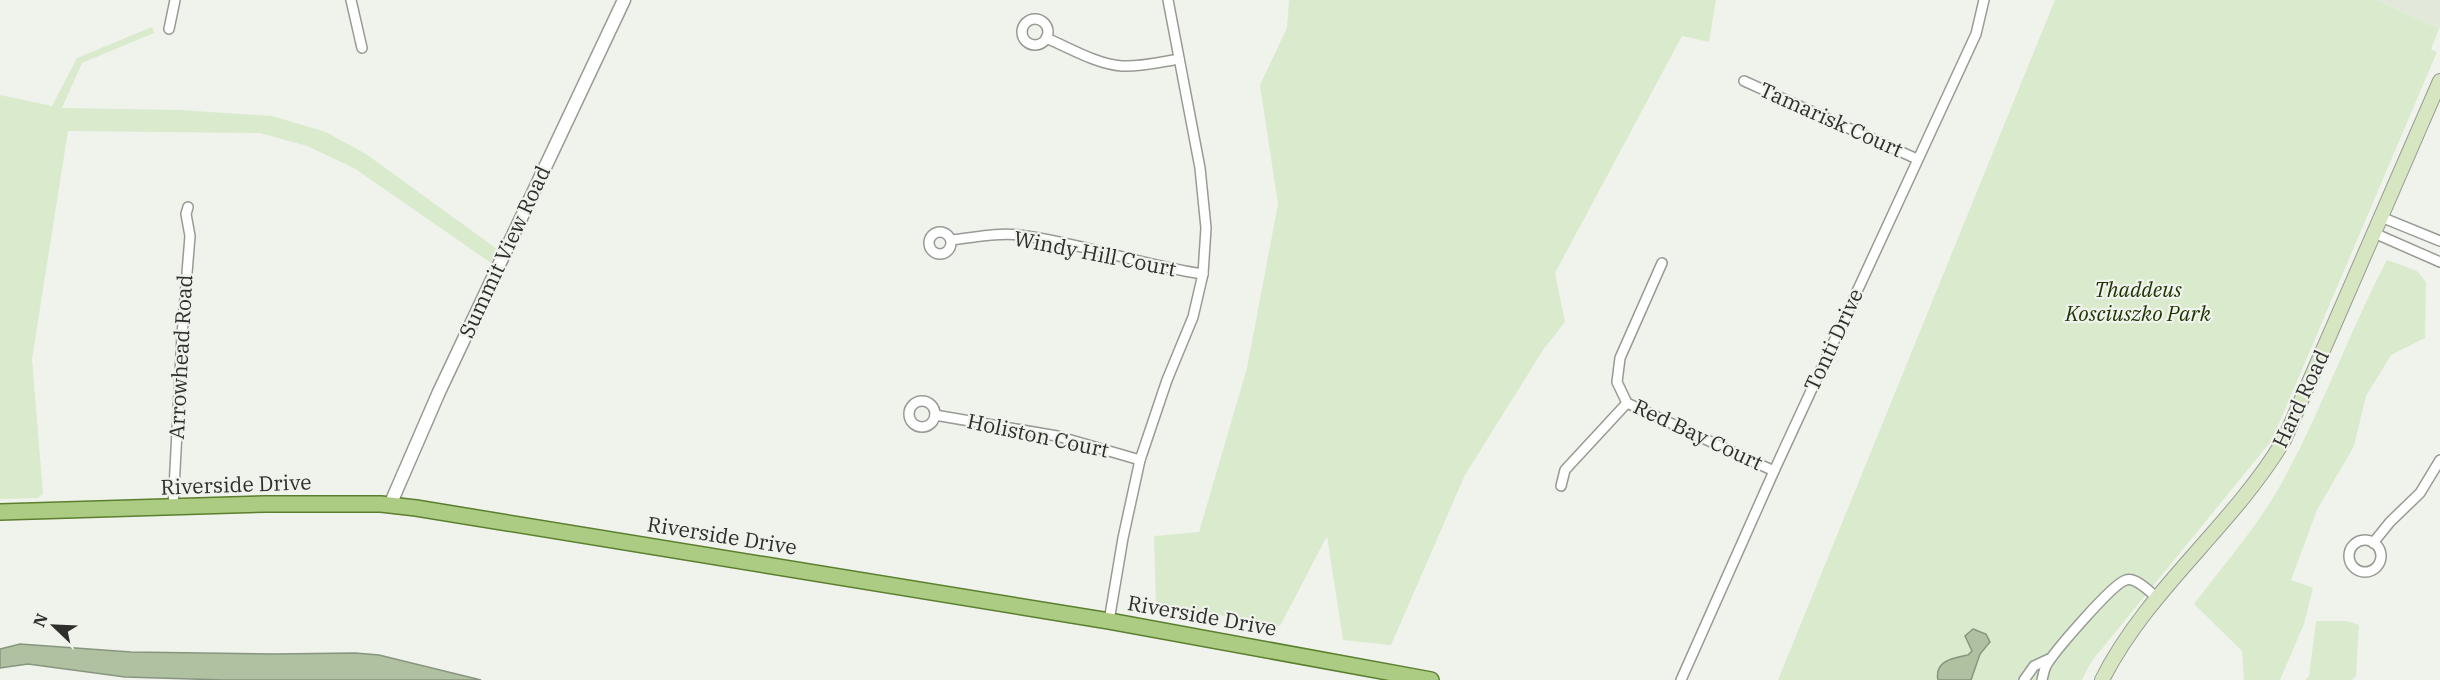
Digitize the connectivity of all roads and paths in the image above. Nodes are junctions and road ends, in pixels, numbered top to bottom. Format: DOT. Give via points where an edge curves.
graph roads {
  1 [pos="175,0"];
  2 [pos="351,0"];
  3 [pos="624,0"];
  4 [pos="1168,0"];
  5 [pos="1984,0"];
  6 [pos="169,29"];
  7 [pos="1046,38"];
  8 [pos="362,48"];
  9 [pos="1179,59"];
  10 [pos="1744,81"];
  11 [pos="2440,81"];
  12 [pos="1917,159"];
  13 [pos="188,207"];
  14 [pos="2381,217"];
  15 [pos="2374,233"];
  16 [pos="951,240"];
  17 [pos="2440,241"];
  18 [pos="2440,262"];
  19 [pos="1662,263"];
  20 [pos="1203,274"];
  21 [pos="1627,403"];
  22 [pos="935,415"];
  23 [pos="1140,460"];
  24 [pos="2440,460"];
  25 [pos="1774,471"];
  26 [pos="1562,486"];
  27 [pos="390,505"];
  28 [pos="173,508"];
  29 [pos="0,512"];
  30 [pos="2373,543"];
  31 [pos="2157,598"];
  32 [pos="1109,621"];
  33 [pos="2054,655"];
  34 [pos="1431,680"];
  35 [pos="1681,680"];
  36 [pos="2024,680"];
  37 [pos="2042,680"];
  38 [pos="2102,680"];
  1 -- 6 [label="street"];
  2 -- 8 [label="street"];
  3 -- 27 [label="street, Summit View Road" via="439,392"];
  4 -- 9 [label="street"];
  5 -- 12 [label="street, Tonti Drive" via="1976,34"];
  7 -- 9 [label="street" via="1097,60 1122,66"];
  9 -- 20 [label="street" via="1200,168 1206,228"];
  10 -- 12 [label="street, Tamarisk Court"];
  11 -- 14 [label="main road, Hard Road"];
  12 -- 25 [label="street, Tonti Drive"];
  13 -- 28 [label="street, Arrowhead Road" via="190,236"];
  14 -- 15 [label="main road, Hard Road"];
  14 -- 17 [label="street"];
  15 -- 18 [label="street"];
  15 -- 31 [label="main road, Hard Road" via="2284,440 2256,483"];
  16 -- 20 [label="street, Windy Hill Court" via="1017,234"];
  19 -- 21 [label="street, Red Bay Court" via="1620,358 1617,382"];
  20 -- 23 [label="street" via="1193,317"];
  21 -- 25 [label="street, Red Bay Court"];
  21 -- 26 [label="street" via="1565,470"];
  22 -- 23 [label="street, Holiston Court" via="1057,436"];
  23 -- 32 [label="street"];
  24 -- 30 [label="street" via="2420,493"];
  25 -- 35 [label="street, Tonti Drive"];
  27 -- 28 [label="main road, Riverside Drive"];
  27 -- 32 [label="main road, Riverside Drive"];
  28 -- 29 [label="main road, Riverside Drive"];
  31 -- 33 [label="street" via="2136,582 2125,580"];
  31 -- 38 [label="main road, Hard Road"];
  32 -- 34 [label="main road, Riverside Drive"];
  33 -- 36 [label="street" via="2034,666"];
  33 -- 37 [label="street"];
}
